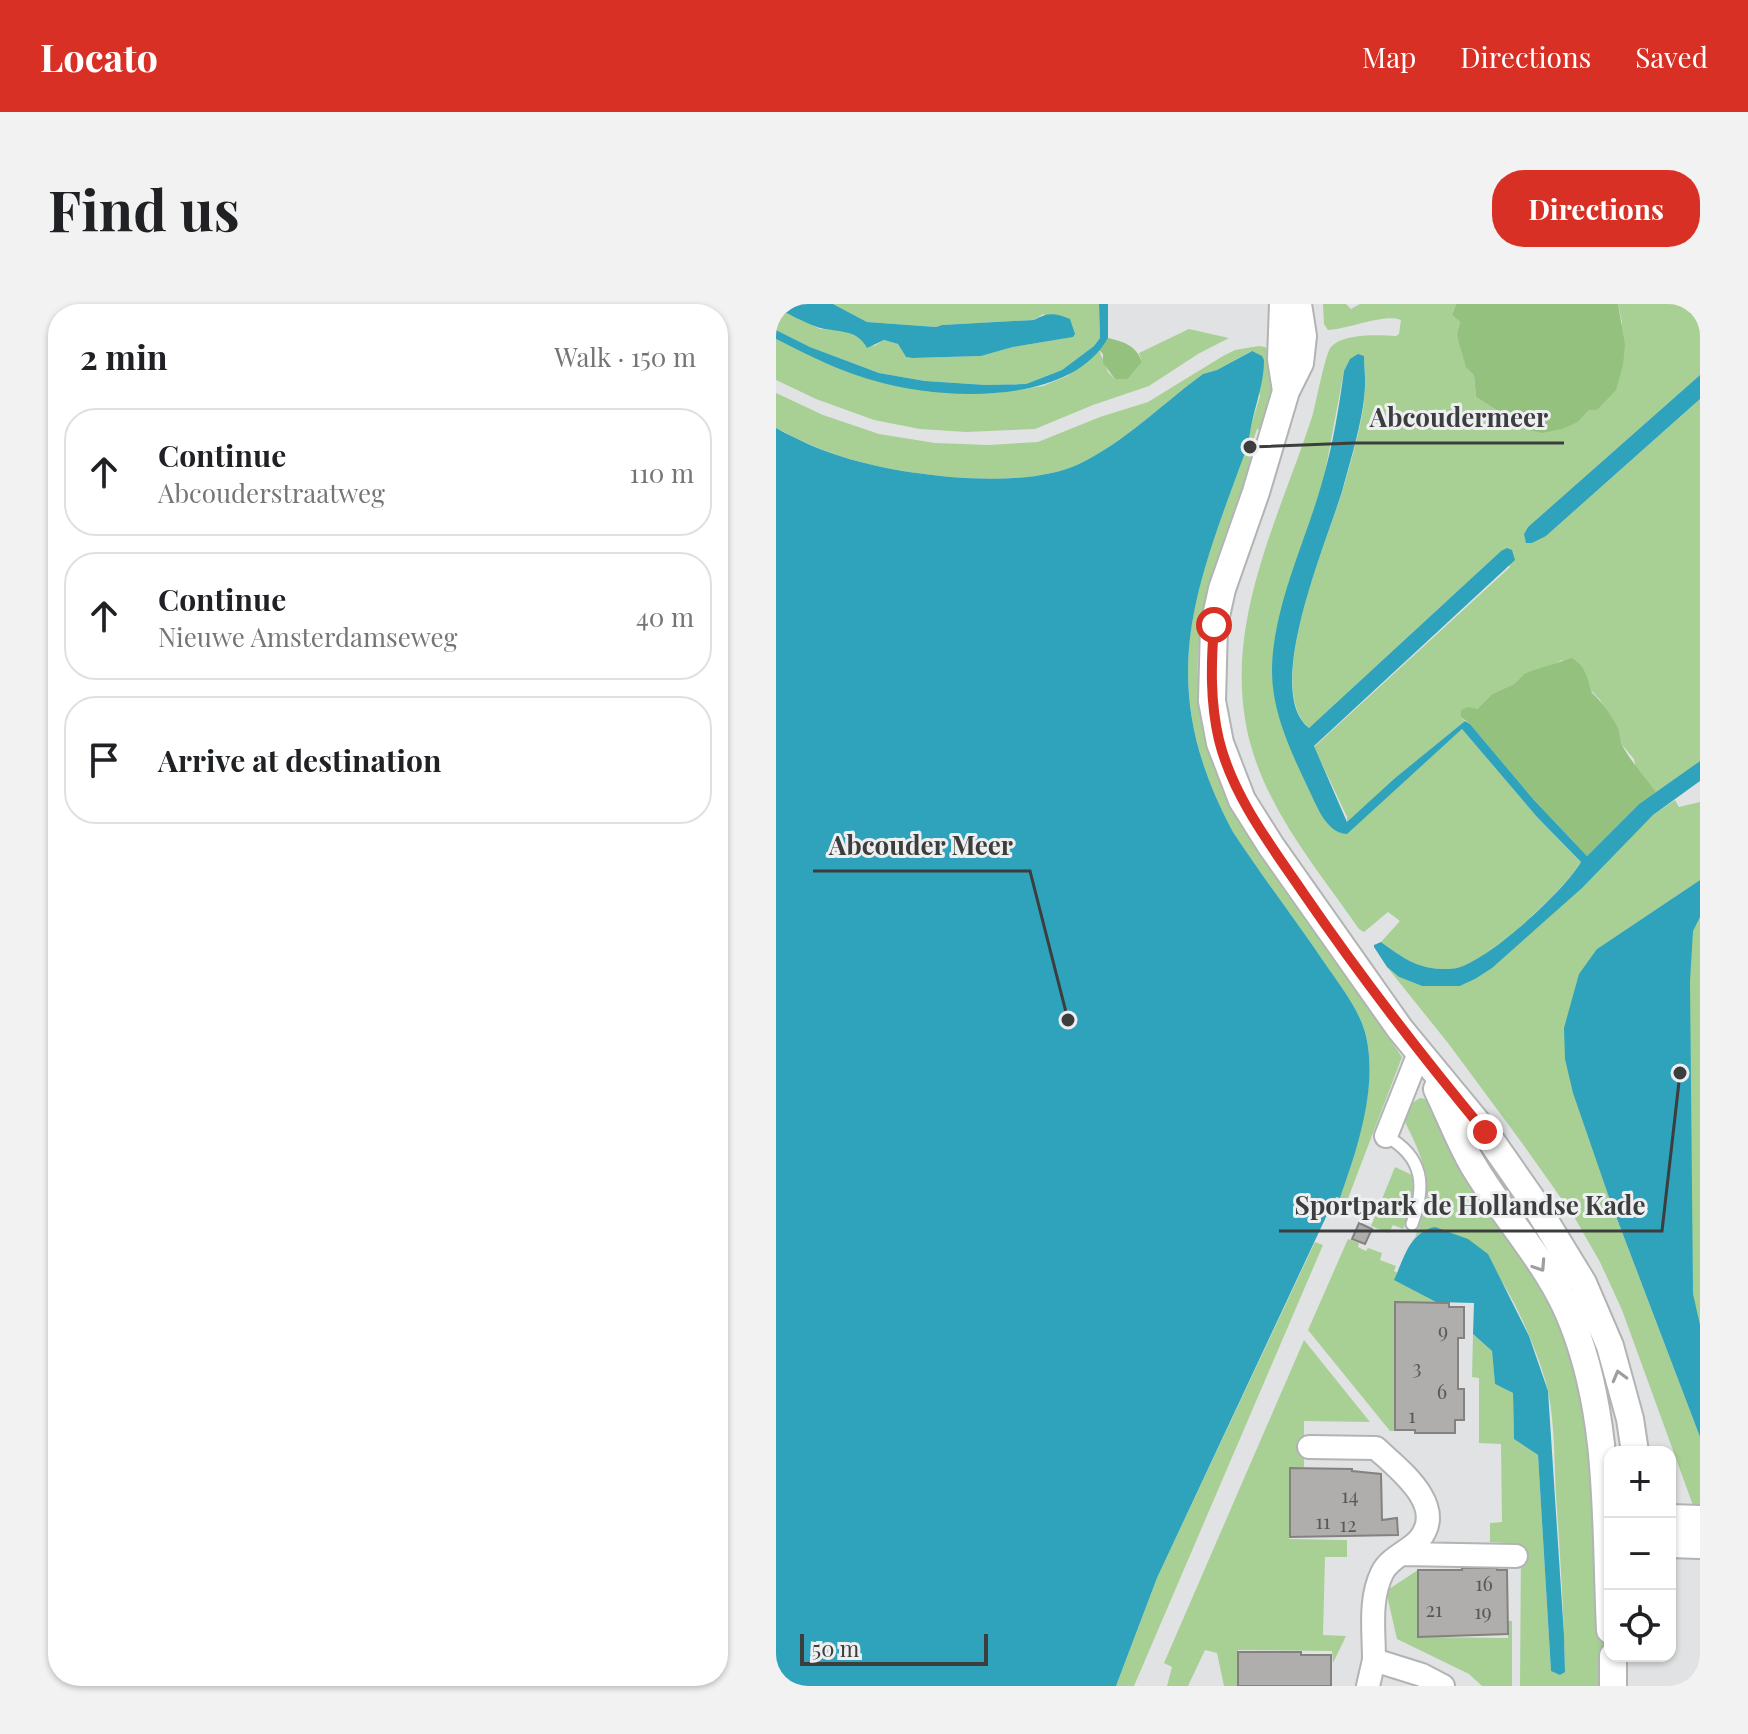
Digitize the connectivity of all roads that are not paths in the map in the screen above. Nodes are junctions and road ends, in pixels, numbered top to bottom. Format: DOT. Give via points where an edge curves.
graph roads {
  1 [pos="1283,304"];
  2 [pos="1298,304"];
  3 [pos="1286,391"];
  4 [pos="1419,1053"];
  5 [pos="1386,1136"];
  6 [pos="1412,1224"];
  7 [pos="1634,1446"];
  8 [pos="1309,1447"];
  9 [pos="1608,1518"];
  10 [pos="1676,1518"];
  11 [pos="1700,1519"];
  12 [pos="1676,1544"];
  13 [pos="1700,1545"];
  14 [pos="1402,1554"];
  15 [pos="1516,1556"];
  16 [pos="1374,1660"];
  17 [pos="1368,1686"];
  18 [pos="1443,1686"];
  1 -- 3 [label="street"];
  2 -- 3 [label="street" via="1300,363"];
  3 -- 4 [label="street" via="1214,625 1212,701 1220,743 1242,800 1271,846"];
  4 -- 5 [label="street"];
  7 -- 4 [label="street, one-way" via="1610,1346 1583,1283 1485,1132"];
  4 -- 9 [label="street, one-way" via="1473,1165 1573,1323 1598,1427"];
  5 -- 6 [label="lane" via="1409,1152 1419,1175 1421,1193"];
  8 -- 14 [label="street" via="1376,1448 1420,1490 1427,1522 1420,1539"];
  10 -- 11 [label="street"];
  12 -- 13 [label="street"];
  14 -- 15 [label="street"];
  14 -- 16 [label="street" via="1383,1569 1374,1592"];
  16 -- 17 [label="street"];
  16 -- 18 [label="street"];
}
